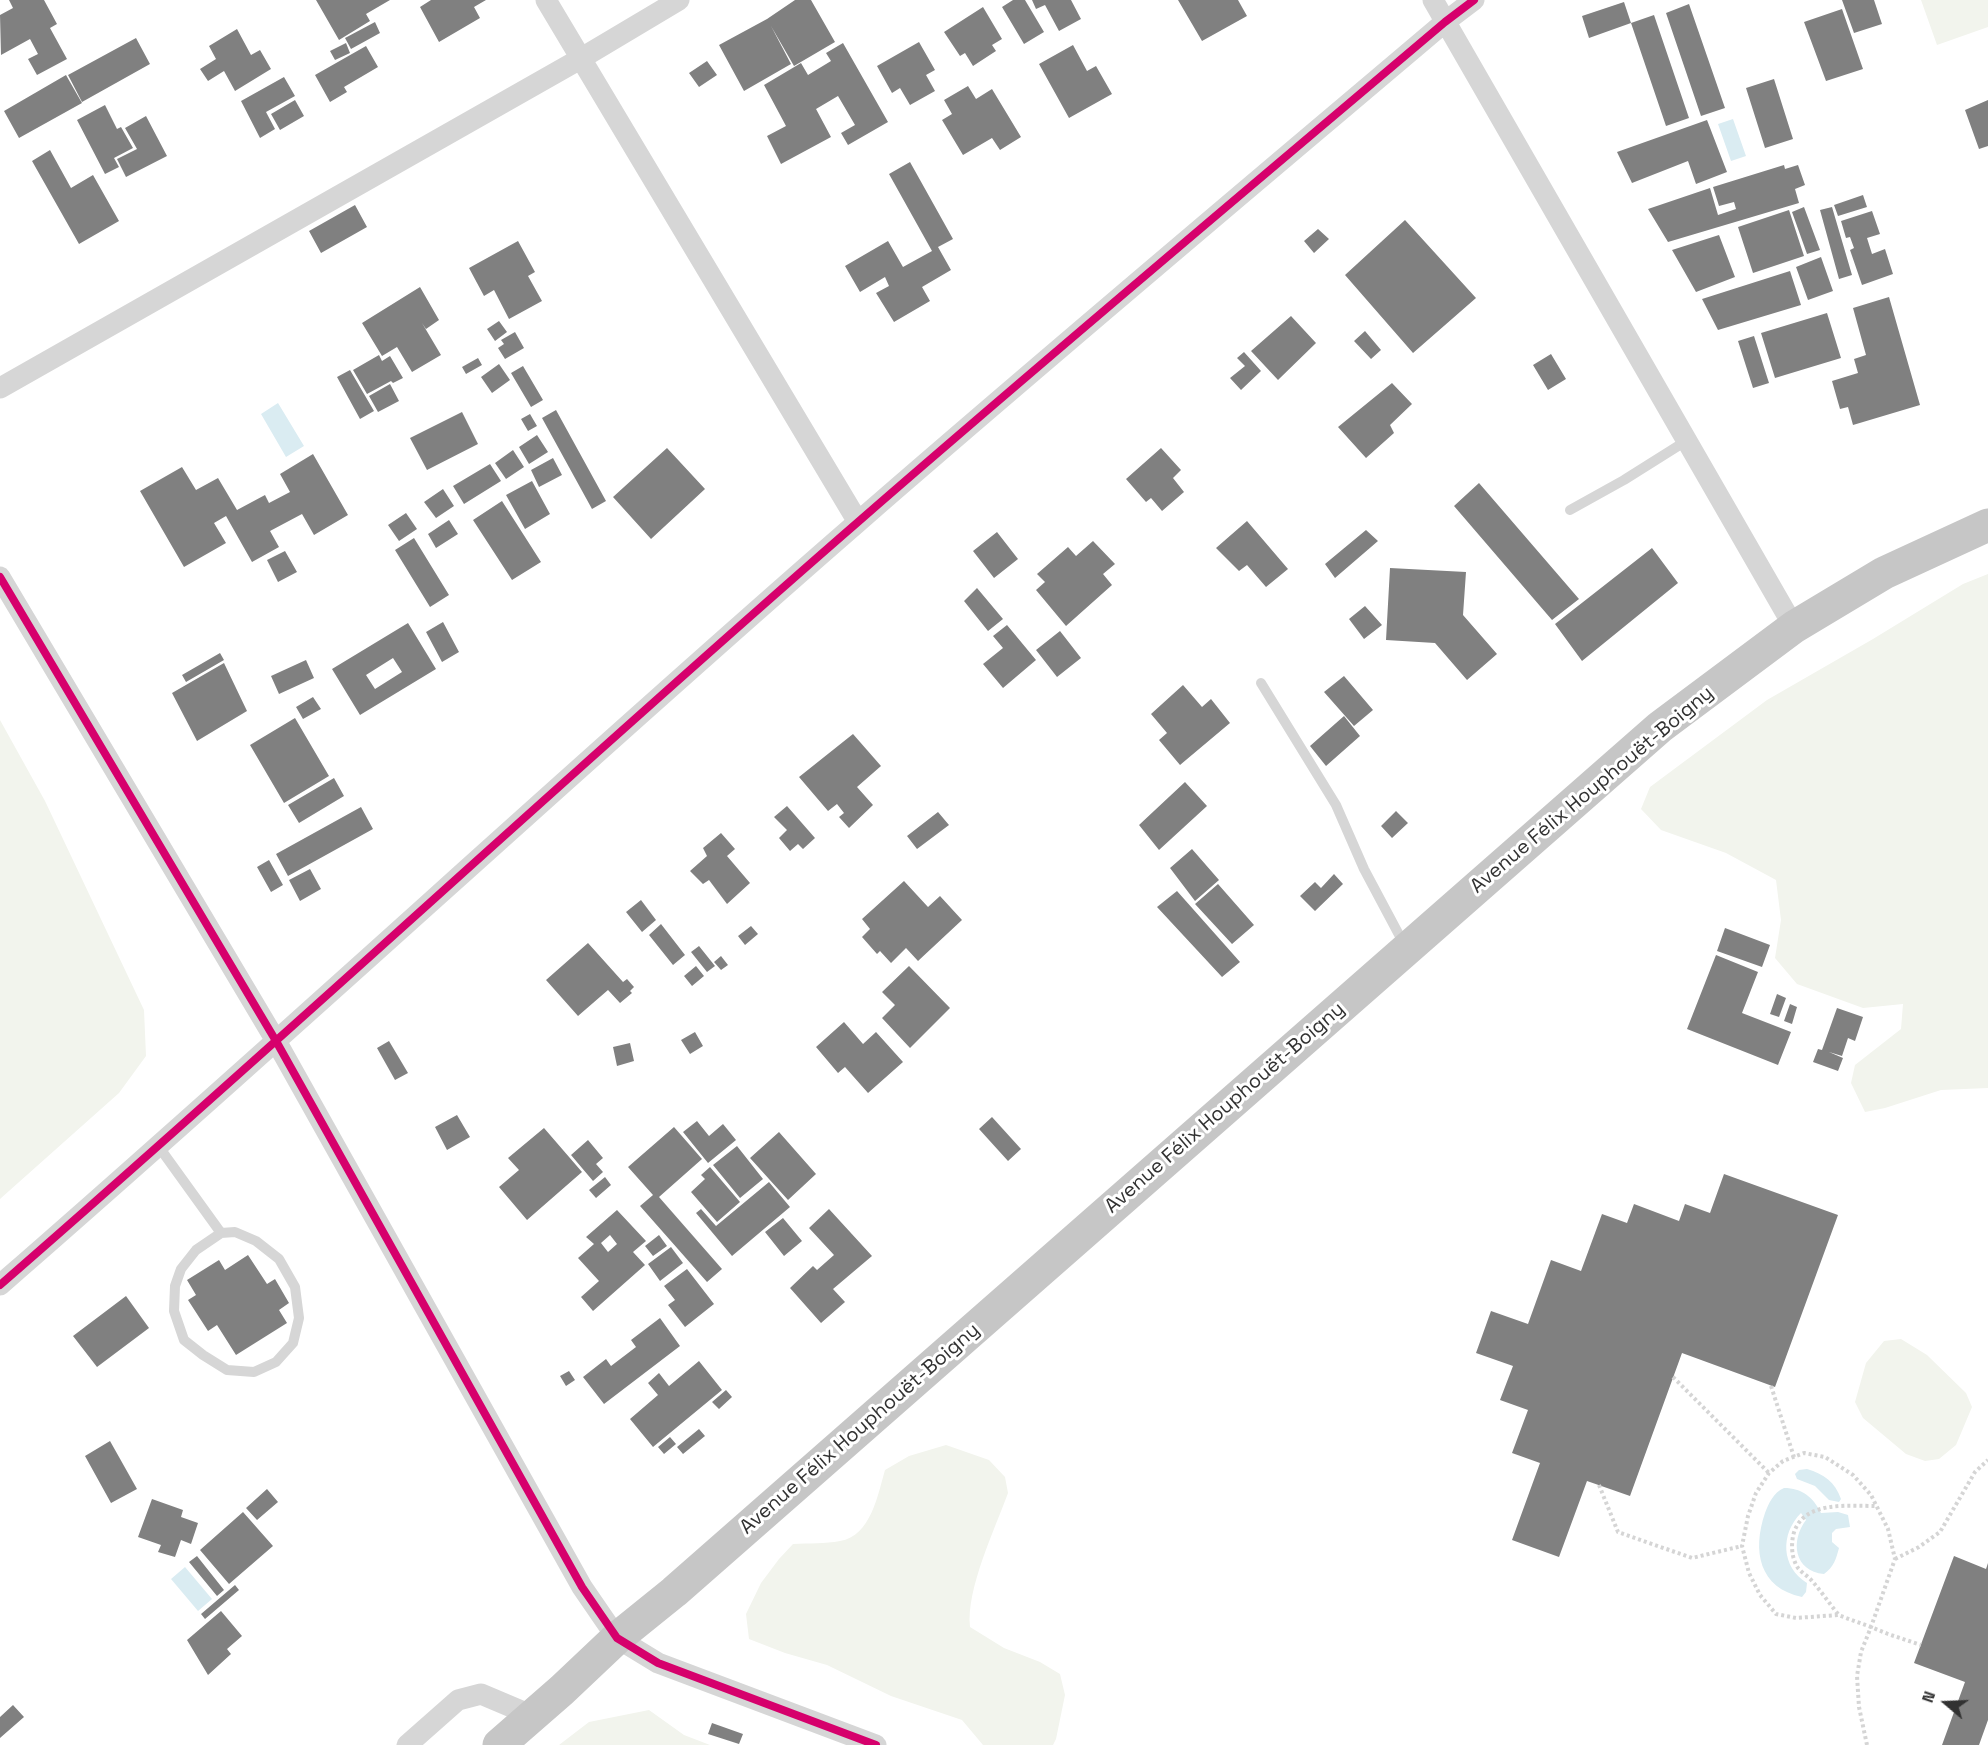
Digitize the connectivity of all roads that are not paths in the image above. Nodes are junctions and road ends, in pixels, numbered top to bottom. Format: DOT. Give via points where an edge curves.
graph roads {
  1 [pos="546,0"];
  2 [pos="679,0"];
  3 [pos="1433,0"];
  4 [pos="1474,0"];
  5 [pos="1445,22"];
  6 [pos="580,59"];
  7 [pos="0,388"];
  8 [pos="1686,441"];
  9 [pos="1570,510"];
  10 [pos="858,522"];
  11 [pos="1988,525"];
  12 [pos="0,577"];
  13 [pos="1794,627"];
  14 [pos="1261,683"];
  15 [pos="1406,949"];
  16 [pos="276,1041"];
  17 [pos="159,1147"];
  18 [pos="221,1233"];
  19 [pos="0,1285"];
  20 [pos="617,1638"];
  21 [pos="533,1716"];
  22 [pos="407,1745"];
  23 [pos="499,1745"];
  24 [pos="876,1745"];
  1 -- 6 [label="street"];
  2 -- 6 [label="street"];
  3 -- 5 [label="street"];
  4 -- 5 [label="street"];
  5 -- 8 [label="street"];
  5 -- 10 [label="street"];
  6 -- 7 [label="street"];
  6 -- 10 [label="street"];
  8 -- 9 [label="lane"];
  8 -- 13 [label="street"];
  10 -- 16 [label="street"];
  11 -- 13 [label="highway, Avenue Félix Houphouët-Boigny" via="1884,573"];
  12 -- 16 [label="street"];
  13 -- 15 [label="highway, Avenue Félix Houphouët-Boigny" via="1660,727"];
  14 -- 15 [label="lane" via="1336,805"];
  15 -- 20 [label="highway, Avenue Félix Houphouët-Boigny"];
  16 -- 17 [label="street"];
  16 -- 20 [label="street" via="576,1577"];
  17 -- 18 [label="lane"];
  17 -- 19 [label="street"];
  18 -- 18 [label="lane" via="235,1232 256,1242 279,1259 295,1287 300,1318 293,1343 276,1362 254,1372 227,1370 203,1355 184,1340 174,1311 175,1286 182,1269 196,1250"];
  20 -- 21 [label="highway, Avenue Félix Houphouët-Boigny"];
  20 -- 24 [label="street" via="658,1663"];
  21 -- 22 [label="street" via="480,1694 458,1700"];
  21 -- 23 [label="highway, Avenue Félix Houphouët-Boigny"];
}
